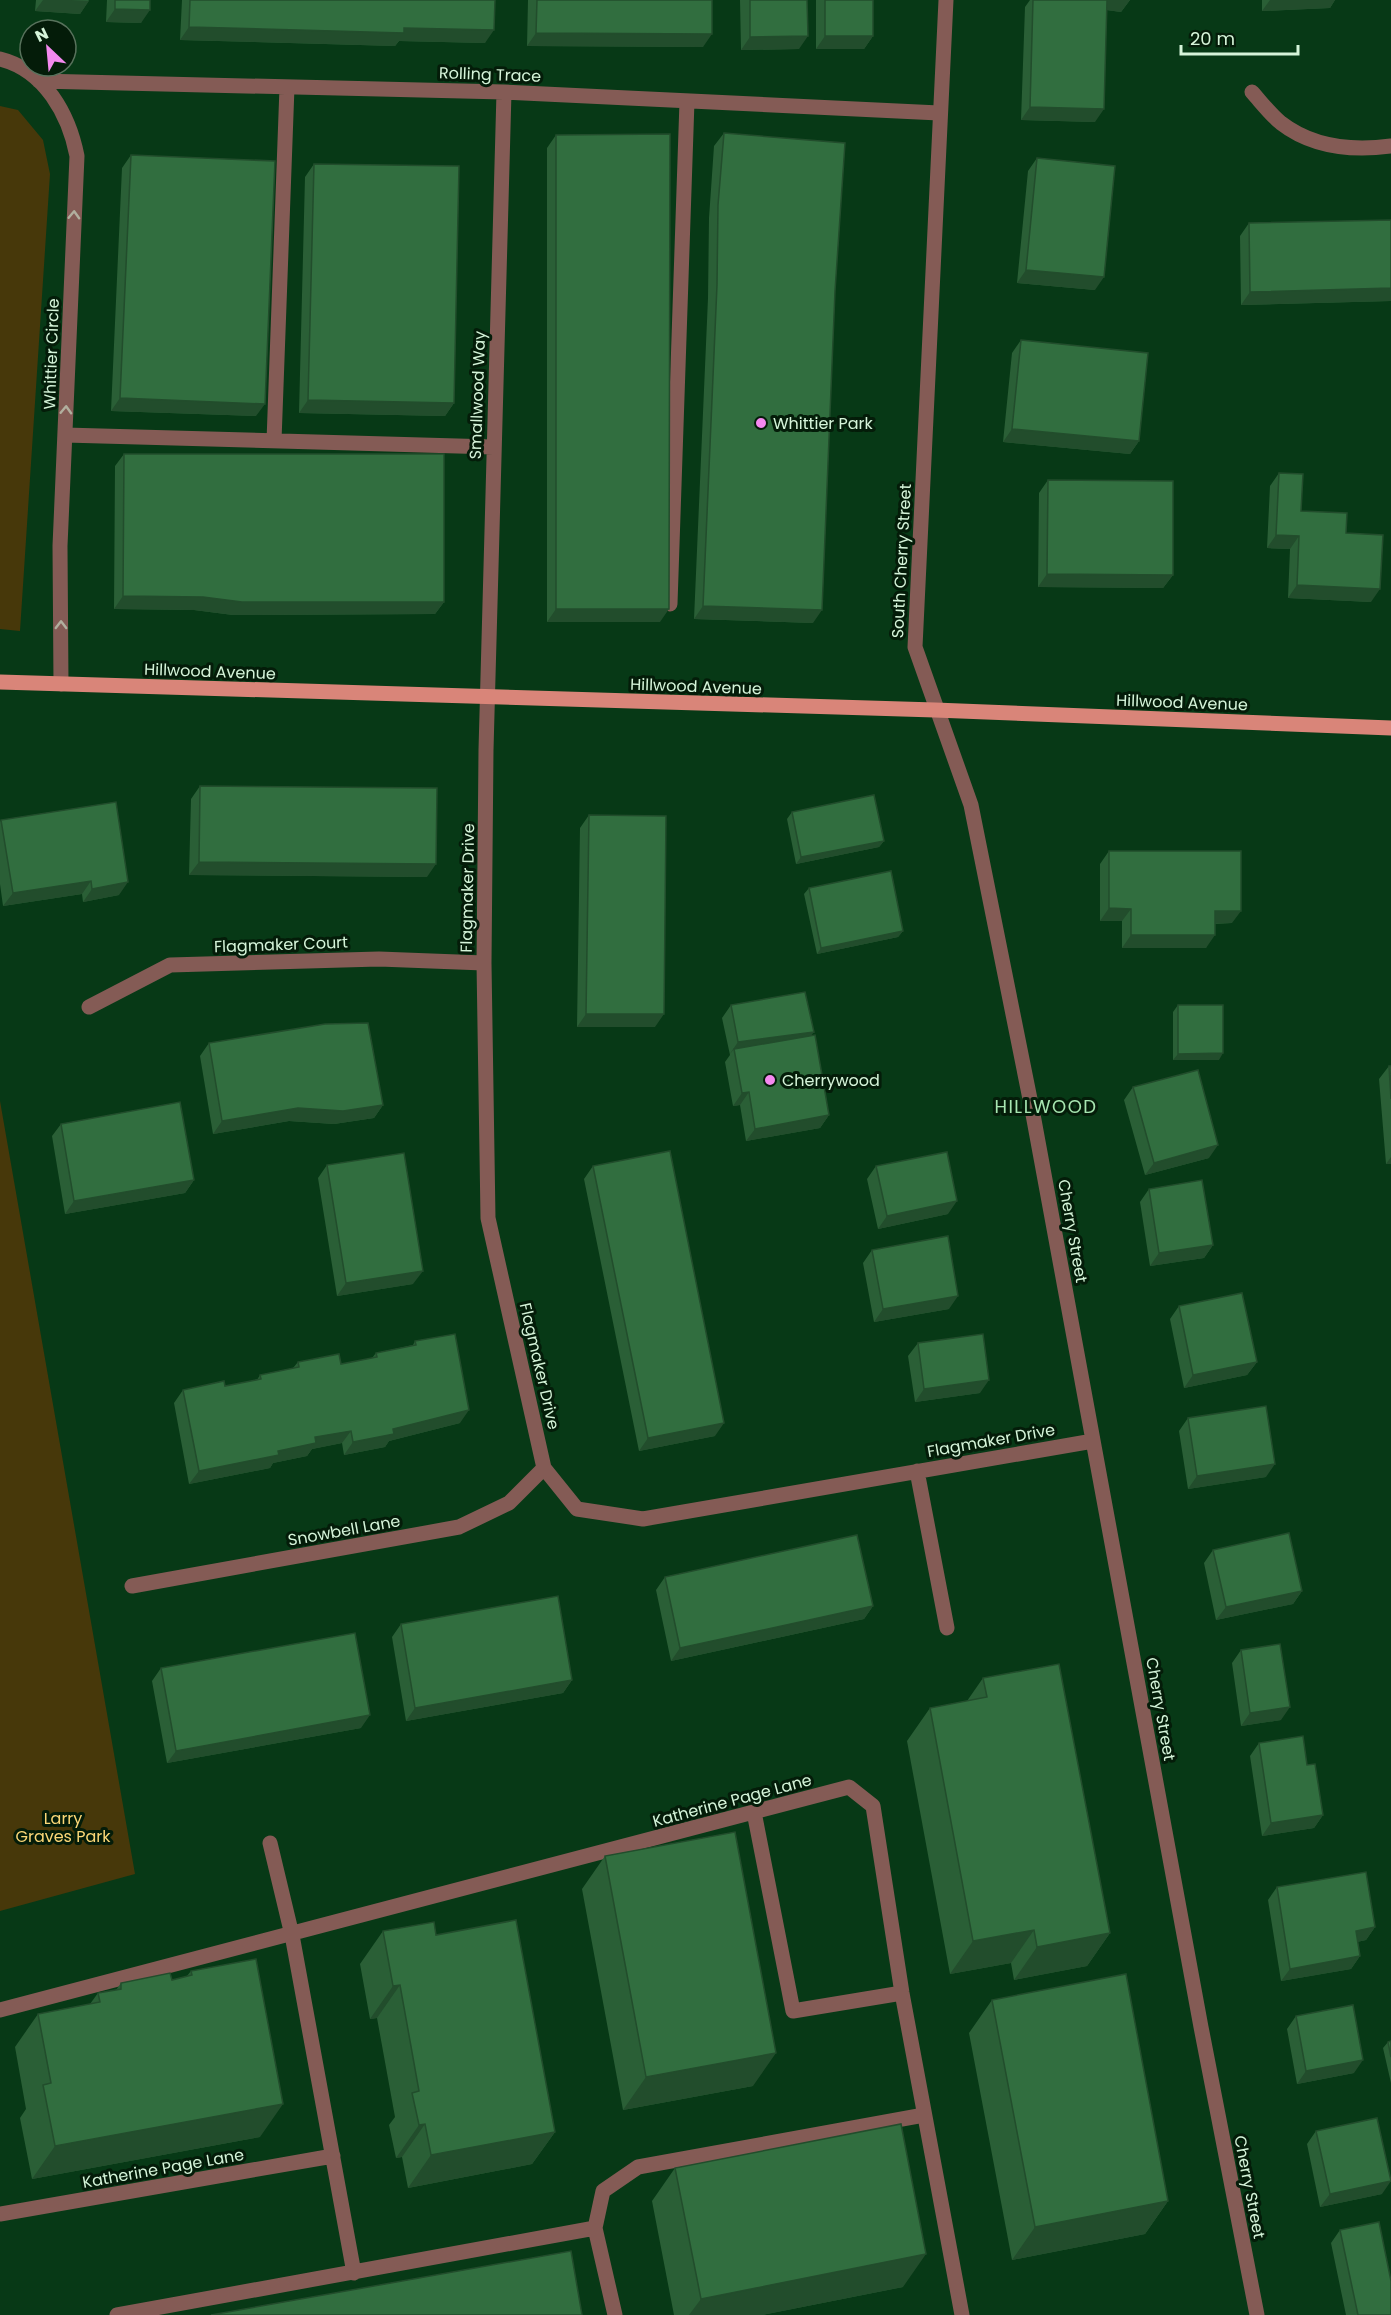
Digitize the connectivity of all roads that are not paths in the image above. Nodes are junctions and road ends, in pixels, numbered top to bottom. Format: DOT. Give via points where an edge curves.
graph roads {
  1 [pos="946,0"];
  2 [pos="0,59"];
  3 [pos="39,81"];
  4 [pos="287,87"];
  5 [pos="504,92"];
  6 [pos="1252,92"];
  7 [pos="687,101"];
  8 [pos="939,113"];
  9 [pos="1391,146"];
  10 [pos="65,435"];
  11 [pos="274,441"];
  12 [pos="493,447"];
  13 [pos="670,604"];
  14 [pos="0,682"];
  15 [pos="61,684"];
  16 [pos="487,698"];
  17 [pos="935,711"];
  18 [pos="1391,728"];
  19 [pos="484,963"];
  20 [pos="88,1007"];
  21 [pos="1032,1109"];
  22 [pos="1093,1441"];
  23 [pos="544,1468"];
  24 [pos="917,1471"];
  25 [pos="132,1587"];
  26 [pos="947,1628"];
  27 [pos="754,1812"];
  28 [pos="270,1843"];
  29 [pos="292,1935"];
  30 [pos="902,1993"];
  31 [pos="0,2010"];
  32 [pos="924,2115"];
  33 [pos="333,2156"];
  34 [pos="0,2214"];
  35 [pos="595,2228"];
  36 [pos="354,2273"];
  37 [pos="117,2315"];
  38 [pos="615,2315"];
  39 [pos="962,2315"];
  40 [pos="1257,2315"];
  1 -- 8 [label="street, South Cherry Street"];
  2 -- 3 [label="street, Whittier Circle"];
  3 -- 4 [label="street, Rolling Trace"];
  10 -- 3 [label="street, Whittier Circle, one-way" via="77,156 72,131 58,102"];
  4 -- 5 [label="street, Rolling Trace"];
  4 -- 11 [label="street"];
  5 -- 7 [label="street, Rolling Trace"];
  5 -- 12 [label="street, Smallwood Way"];
  6 -- 9 [label="street" via="1281,122 1311,140 1345,148"];
  7 -- 8 [label="street, Rolling Trace"];
  7 -- 13 [label="street"];
  8 -- 17 [label="street, South Cherry Street" via="915,647"];
  10 -- 11 [label="street"];
  15 -- 10 [label="street, Whittier Circle, one-way" via="60,546"];
  11 -- 12 [label="street"];
  12 -- 16 [label="street, Smallwood Way"];
  14 -- 15 [label="main road, Hillwood Avenue"];
  15 -- 16 [label="main road, Hillwood Avenue"];
  16 -- 17 [label="main road, Hillwood Avenue"];
  16 -- 19 [label="street, Flagmaker Drive"];
  17 -- 18 [label="main road, Hillwood Avenue"];
  17 -- 21 [label="street, South Cherry Street" via="971,805"];
  19 -- 20 [label="street, Flagmaker Court" via="379,959 170,965"];
  19 -- 23 [label="street, Flagmaker Drive" via="488,1218"];
  21 -- 22 [label="street, Cherry Street"];
  22 -- 24 [label="street, Flagmaker Drive"];
  22 -- 40 [label="street, Cherry Street"];
  23 -- 24 [label="street, Flagmaker Drive" via="577,1509 643,1519"];
  23 -- 25 [label="street, Snowbell Lane" via="509,1503 459,1527"];
  24 -- 26 [label="street"];
  27 -- 29 [label="street, Katherine Page Lane"];
  27 -- 30 [label="street" via="794,2011"];
  27 -- 30 [label="street, Katherine Page Lane" via="849,1787 873,1806"];
  28 -- 29 [label="street"];
  29 -- 31 [label="street, Katherine Page Lane"];
  29 -- 33 [label="street"];
  30 -- 32 [label="street, Katherine Page Lane"];
  32 -- 35 [label="street" via="638,2167 603,2191"];
  32 -- 39 [label="street, Katherine Page Lane"];
  33 -- 34 [label="street, Katherine Page Lane"];
  33 -- 36 [label="street"];
  35 -- 36 [label="street"];
  35 -- 38 [label="street"];
  36 -- 37 [label="street"];
}
